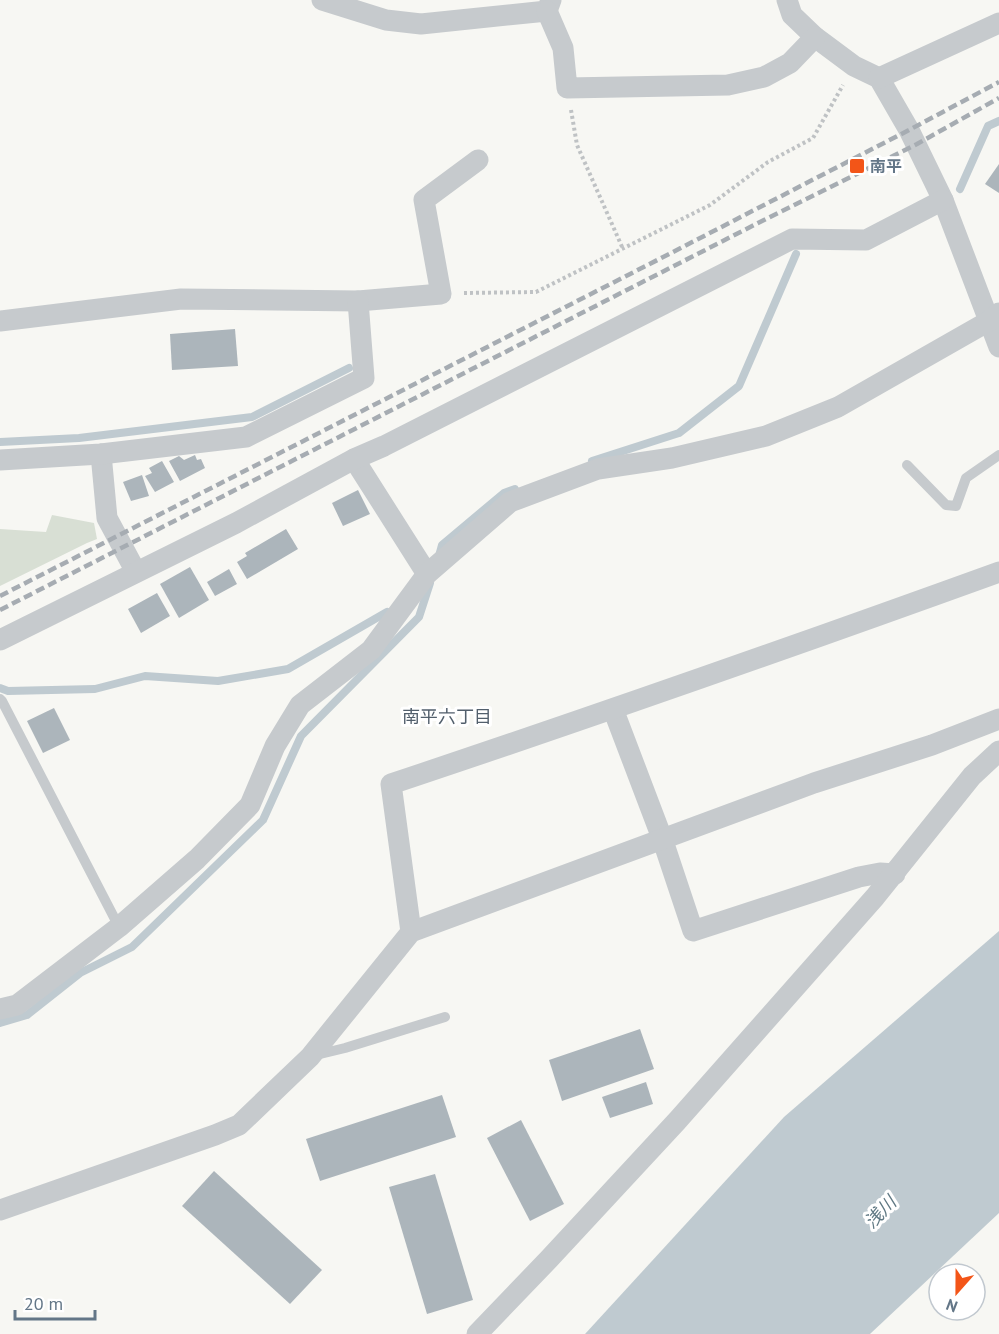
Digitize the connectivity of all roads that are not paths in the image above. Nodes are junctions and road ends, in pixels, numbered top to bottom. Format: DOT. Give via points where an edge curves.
graph roads {
  1 [pos="322,0"];
  2 [pos="787,0"];
  3 [pos="549,5"];
  4 [pos="999,23"];
  5 [pos="815,37"];
  6 [pos="879,78"];
  7 [pos="478,160"];
  8 [pos="943,200"];
  9 [pos="358,301"];
  10 [pos="994,317"];
  11 [pos="0,321"];
  12 [pos="999,347"];
  13 [pos="101,454"];
  14 [pos="999,455"];
  15 [pos="354,459"];
  16 [pos="0,460"];
  17 [pos="907,465"];
  18 [pos="136,572"];
  19 [pos="999,572"];
  20 [pos="428,574"];
  21 [pos="0,640"];
  22 [pos="0,699"];
  23 [pos="613,710"];
  24 [pos="999,719"];
  25 [pos="999,751"];
  26 [pos="662,838"];
  27 [pos="895,874"];
  28 [pos="119,927"];
  29 [pos="411,932"];
  30 [pos="0,1009"];
  31 [pos="445,1017"];
  32 [pos="310,1056"];
  33 [pos="0,1210"];
  34 [pos="477,1334"];
  1 -- 3 [label="street" via="386,20 421,24"];
  2 -- 5 [label="street" via="792,15"];
  3 -- 5 [label="street" via="562,48 567,88 728,85 764,77 790,63"];
  4 -- 6 [label="street"];
  5 -- 6 [label="street" via="854,66"];
  6 -- 8 [label="street"];
  7 -- 9 [label="street" via="424,200 441,294"];
  8 -- 10 [label="street"];
  8 -- 15 [label="street" via="866,240 792,239"];
  9 -- 11 [label="street" via="181,299"];
  9 -- 13 [label="street" via="364,378 246,437"];
  10 -- 12 [label="street"];
  10 -- 20 [label="street" via="838,407 766,436 672,458 598,469 510,502"];
  13 -- 16 [label="street"];
  13 -- 18 [label="street" via="107,519"];
  14 -- 17 [label="lane" via="966,478 956,506 946,505"];
  15 -- 18 [label="street"];
  15 -- 20 [label="street"];
  18 -- 21 [label="street"];
  19 -- 23 [label="street"];
  20 -- 28 [label="street" via="371,650 300,705 275,746 250,805 197,859"];
  22 -- 28 [label="lane"];
  23 -- 26 [label="street"];
  23 -- 29 [label="street" via="391,784"];
  24 -- 26 [label="street"];
  25 -- 27 [label="street" via="972,776"];
  26 -- 27 [label="street" via="693,931 859,877"];
  26 -- 29 [label="street"];
  27 -- 34 [label="street" via="677,1121"];
  28 -- 30 [label="street" via="17,1005"];
  29 -- 32 [label="street"];
  31 -- 32 [label="lane"];
  32 -- 33 [label="street" via="233,1128"];
}
